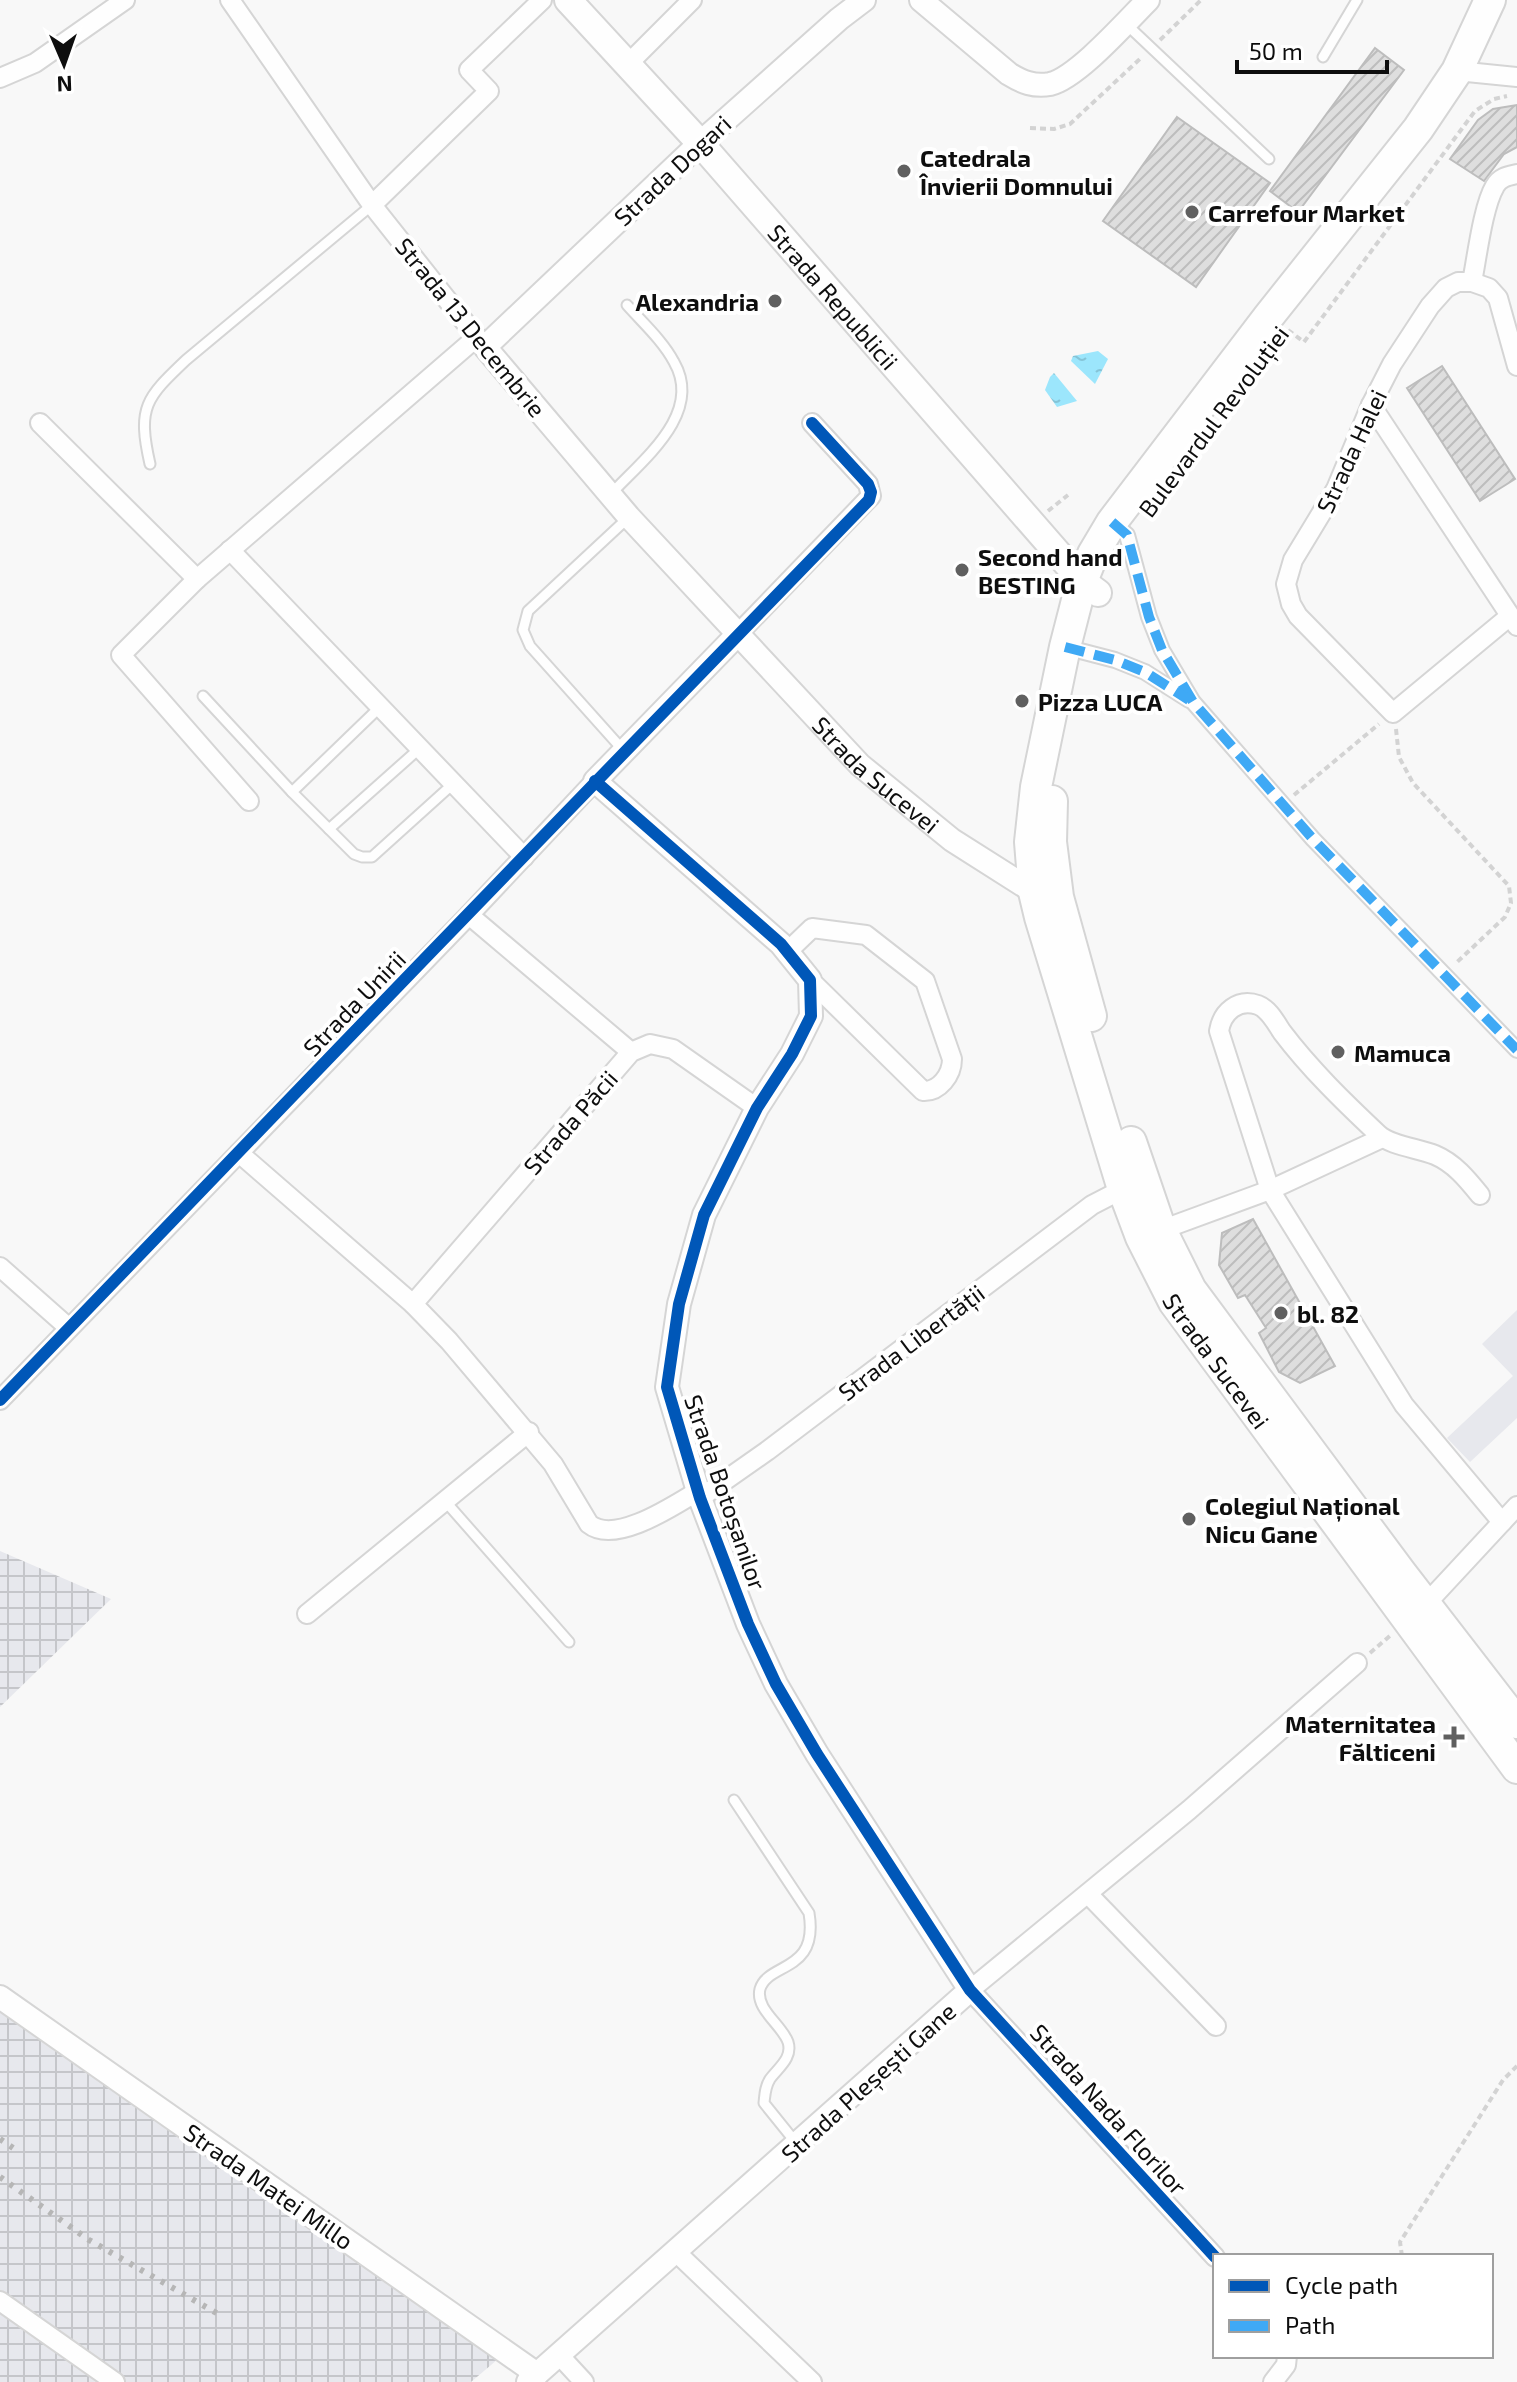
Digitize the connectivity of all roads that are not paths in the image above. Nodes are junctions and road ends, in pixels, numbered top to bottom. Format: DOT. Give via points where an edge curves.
graph roads {
  1 [pos="125,0"];
  2 [pos="230,0"];
  3 [pos="542,0"];
  4 [pos="568,0"];
  5 [pos="692,0"];
  6 [pos="864,0"];
  7 [pos="921,0"];
  8 [pos="1148,0"];
  9 [pos="1357,0"];
  10 [pos="1490,0"];
  11 [pos="1511,0"];
  12 [pos="1125,23"];
  13 [pos="1323,57"];
  14 [pos="629,63"];
  15 [pos="1467,72"];
  16 [pos="1517,77"];
  17 [pos="0,78"];
  18 [pos="700,143"];
  19 [pos="1269,159"];
  20 [pos="1517,174"];
  21 [pos="372,205"];
  22 [pos="1472,282"];
  23 [pos="627,305"];
  24 [pos="481,342"];
  25 [pos="1517,366"];
  26 [pos="1371,405"];
  27 [pos="40,423"];
  28 [pos="812,423"];
  29 [pos="150,464"];
  30 [pos="610,495"];
  31 [pos="629,517"];
  32 [pos="1120,528"];
  33 [pos="230,550"];
  34 [pos="197,579"];
  35 [pos="1090,587"];
  36 [pos="1514,621"];
  37 [pos="737,635"];
  38 [pos="1074,650"];
  39 [pos="203,696"];
  40 [pos="1193,702"];
  41 [pos="380,707"];
  42 [pos="420,748"];
  43 [pos="623,750"];
  44 [pos="595,781"];
  45 [pos="454,783"];
  46 [pos="292,792"];
  47 [pos="249,801"];
  48 [pos="329,829"];
  49 [pos="524,857"];
  50 [pos="1046,894"];
  51 [pos="469,915"];
  52 [pos="787,952"];
  53 [pos="810,980"];
  54 [pos="1517,1050"];
  55 [pos="631,1052"];
  56 [pos="757,1108"];
  57 [pos="1382,1138"];
  58 [pos="239,1153"];
  59 [pos="1123,1189"];
  60 [pos="1270,1190"];
  61 [pos="1480,1195"];
  62 [pos="1161,1230"];
  63 [pos="0,1267"];
  64 [pos="413,1304"];
  65 [pos="69,1328"];
  66 [pos="0,1400"];
  67 [pos="529,1432"];
  68 [pos="699,1495"];
  69 [pos="445,1501"];
  70 [pos="1517,1506"];
  71 [pos="1502,1522"];
  72 [pos="1417,1613"];
  73 [pos="307,1614"];
  74 [pos="569,1642"];
  75 [pos="1357,1663"];
  76 [pos="1499,1714"];
  77 [pos="1517,1768"];
  78 [pos="734,1800"];
  79 [pos="1088,1894"];
  80 [pos="970,1990"];
  81 [pos="0,1997"];
  82 [pos="1216,2026"];
  83 [pos="797,2145"];
  84 [pos="677,2253"];
  85 [pos="1213,2255"];
  86 [pos="0,2301"];
  87 [pos="560,2356"];
  88 [pos="1287,2358"];
  89 [pos="533,2378"];
  90 [pos="115,2382"];
  91 [pos="584,2382"];
  92 [pos="812,2382"];
  93 [pos="1273,2382"];
  1 -- 17 [label="street" via="35,63"];
  2 -- 21 [label="street, Strada 13 Decembrie"];
  3 -- 21 [label="street" via="469,70 489,91"];
  4 -- 14 [label="main road, Strada Republicii"];
  5 -- 14 [label="street"];
  6 -- 18 [label="street, Strada Dogari"];
  7 -- 12 [label="street" via="1009,74 1040,85 1073,73"];
  8 -- 12 [label="street"];
  9 -- 13 [label="lane"];
  10 -- 15 [label="main road, Bulevardul Revoluției"];
  11 -- 15 [label="main road, Bulevardul Revoluției"];
  12 -- 19 [label="lane"];
  14 -- 18 [label="main road, Strada Republicii"];
  15 -- 16 [label="street"];
  15 -- 32 [label="main road, Bulevardul Revoluției" via="1269,316"];
  18 -- 24 [label="street, Strada Dogari"];
  18 -- 35 [label="main road, Strada Republicii"];
  20 -- 22 [label="street" via="1503,177 1495,187"];
  21 -- 24 [label="street, Strada 13 Decembrie"];
  21 -- 29 [label="lane" via="158,387 143,417"];
  22 -- 25 [label="street" via="1498,298"];
  22 -- 26 [label="street, Strada Halei" via="1446,288 1430,306"];
  23 -- 30 [label="lane" via="673,359 683,396 673,425"];
  24 -- 30 [label="street, Strada 13 Decembrie"];
  24 -- 33 [label="street"];
  26 -- 36 [label="street"];
  26 -- 36 [label="street, Strada Halei" via="1336,489 1293,560 1286,584 1298,616 1393,713"];
  27 -- 34 [label="street"];
  28 -- 37 [label="street" via="868,484 871,496"];
  30 -- 31 [label="street, Strada 13 Decembrie"];
  31 -- 37 [label="street, Strada 13 Decembrie"];
  31 -- 43 [label="lane" via="528,611 523,630 530,646"];
  32 -- 35 [label="main road, Bulevardul Revoluției" via="1093,554"];
  32 -- 40 [label="street" via="1162,650"];
  33 -- 34 [label="street"];
  33 -- 41 [label="street"];
  34 -- 47 [label="street" via="121,655"];
  35 -- 38 [label="main road, Bulevardul Revoluției"];
  37 -- 43 [label="street, Strada Unirii"];
  37 -- 50 [label="street, Strada Sucevei" via="860,765 952,840"];
  38 -- 40 [label="street" via="1145,672"];
  38 -- 50 [label="main road, Bulevardul Revoluției" via="1036,787 1030,842"];
  39 -- 46 [label="lane"];
  40 -- 54 [label="street" via="1282,805"];
  41 -- 42 [label="street"];
  41 -- 46 [label="lane"];
  42 -- 45 [label="street"];
  42 -- 48 [label="lane"];
  43 -- 44 [label="street, Strada Unirii"];
  44 -- 49 [label="street, Strada Unirii"];
  44 -- 52 [label="street"];
  45 -- 48 [label="lane" via="372,857 354,854"];
  45 -- 49 [label="street"];
  46 -- 48 [label="lane"];
  49 -- 51 [label="street, Strada Unirii"];
  50 -- 59 [label="main road, Strada Sucevei"];
  50 -- 62 [label="main road, Strada Sucevei" via="1082,986"];
  51 -- 55 [label="street"];
  51 -- 58 [label="street, Strada Unirii"];
  52 -- 53 [label="street"];
  52 -- 53 [label="street" via="812,928 866,935 925,981 952,1059 951,1071 936,1089 923,1091"];
  53 -- 56 [label="street, Strada Botoșanilor" via="811,1016"];
  55 -- 56 [label="street, Strada Păcii" via="650,1044 673,1049"];
  55 -- 64 [label="street, Strada Păcii"];
  56 -- 68 [label="street, Strada Botoșanilor" via="704,1215 672,1343 667,1387"];
  57 -- 60 [label="street"];
  57 -- 60 [label="street" via="1302,1058 1265,1008 1250,1003 1234,1007 1223,1017 1219,1031"];
  57 -- 61 [label="street" via="1438,1156"];
  58 -- 64 [label="street"];
  58 -- 65 [label="street, Strada Unirii"];
  59 -- 68 [label="street, Strada Libertății" via="1092,1205 767,1451"];
  59 -- 72 [label="main road, Strada Sucevei" via="1174,1302"];
  60 -- 62 [label="street"];
  60 -- 71 [label="street" via="1404,1405"];
  62 -- 72 [label="main road, Strada Sucevei" via="1191,1290"];
  63 -- 65 [label="street"];
  64 -- 67 [label="street"];
  65 -- 66 [label="street, Strada Unirii"];
  67 -- 68 [label="street" via="597,1531 627,1528"];
  67 -- 69 [label="street"];
  68 -- 80 [label="street, Strada Botoșanilor" via="776,1684"];
  69 -- 73 [label="street"];
  69 -- 74 [label="lane"];
  70 -- 71 [label="street"];
  71 -- 72 [label="street"];
  72 -- 76 [label="main road, Strada Sucevei"];
  75 -- 79 [label="street, Strada Pleșești Gane"];
  76 -- 77 [label="main road, Strada Sucevei"];
  78 -- 83 [label="lane" via="809,1913 808,1944 760,1990 760,2001 788,2043 788,2054 765,2090 764,2103"];
  79 -- 80 [label="street, Strada Pleșești Gane"];
  79 -- 82 [label="street"];
  80 -- 83 [label="street, Strada Pleșești Gane"];
  80 -- 85 [label="street, Strada Nada Florilor"];
  81 -- 89 [label="street, Strada Matei Millo"];
  83 -- 84 [label="street, Strada Pleșești Gane"];
  84 -- 87 [label="street, Strada Pleșești Gane"];
  84 -- 92 [label="street"];
  86 -- 90 [label="street"];
  87 -- 89 [label="street, Strada Pleșești Gane"];
  87 -- 91 [label="street"];
  88 -- 93 [label="street"];
}
